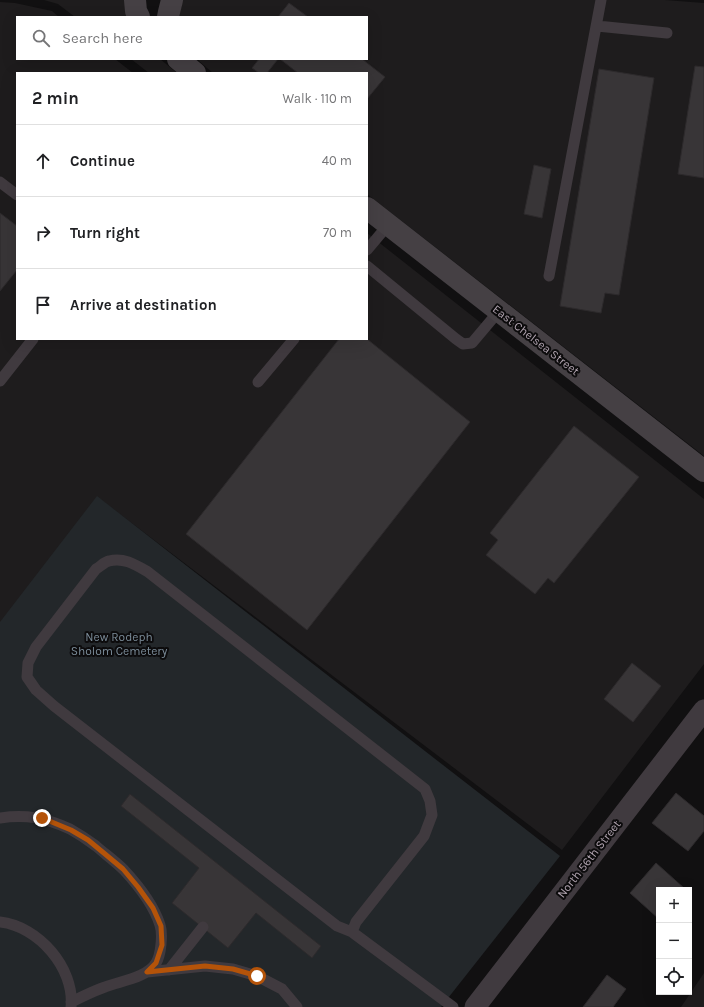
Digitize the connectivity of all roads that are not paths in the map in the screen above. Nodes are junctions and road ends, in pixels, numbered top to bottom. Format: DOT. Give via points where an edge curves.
graph roads {
  1 [pos="135,0"];
  2 [pos="172,0"];
  3 [pos="601,0"];
  4 [pos="138,16"];
  5 [pos="168,16"];
  6 [pos="597,26"];
  7 [pos="668,33"];
  8 [pos="0,182"];
  9 [pos="16,194"];
  10 [pos="368,209"];
  11 [pos="388,225"];
  12 [pos="368,249"];
  13 [pos="368,267"];
  14 [pos="549,276"];
  15 [pos="499,311"];
  16 [pos="32,340"];
  17 [pos="293,340"];
  18 [pos="1,378"];
  19 [pos="258,382"];
  20 [pos="704,471"];
  21 [pos="704,710"];
  22 [pos="0,818"];
  23 [pos="0,922"];
  24 [pos="203,927"];
  25 [pos="352,932"];
  26 [pos="169,970"];
  27 [pos="147,972"];
  28 [pos="71,1004"];
  29 [pos="297,1007"];
  30 [pos="453,1007"];
  31 [pos="475,1007"];
  1 -- 4 [label="street"];
  2 -- 5 [label="street"];
  3 -- 6 [label="lane"];
  6 -- 7 [label="lane"];
  6 -- 14 [label="lane"];
  8 -- 9 [label="lane"];
  10 -- 11 [label="street, East Chelsea Street"];
  11 -- 12 [label="lane"];
  11 -- 15 [label="street, East Chelsea Street"];
  13 -- 15 [label="lane" via="463,344 472,344"];
  15 -- 20 [label="street, East Chelsea Street"];
  16 -- 18 [label="lane"];
  17 -- 19 [label="lane"];
  21 -- 31 [label="street, North 56th Street"];
  22 -- 27 [label="lane" via="42,818 71,830 88,840 123,869 153,908 161,926 162,945 156,963"];
  23 -- 28 [label="lane" via="34,935 55,956 70,987"];
  24 -- 26 [label="lane"];
  25 -- 25 [label="lane" via="337,926 54,706 36,690 27,677 28,663 36,648 96,570 108,561 118,559 132,562 148,572 425,789 432,815 424,836 356,922"];
  25 -- 30 [label="lane"];
  26 -- 27 [label="lane"];
  26 -- 29 [label="lane" via="205,966 239,970 282,989"];
  27 -- 28 [label="lane" via="105,986"];
}
